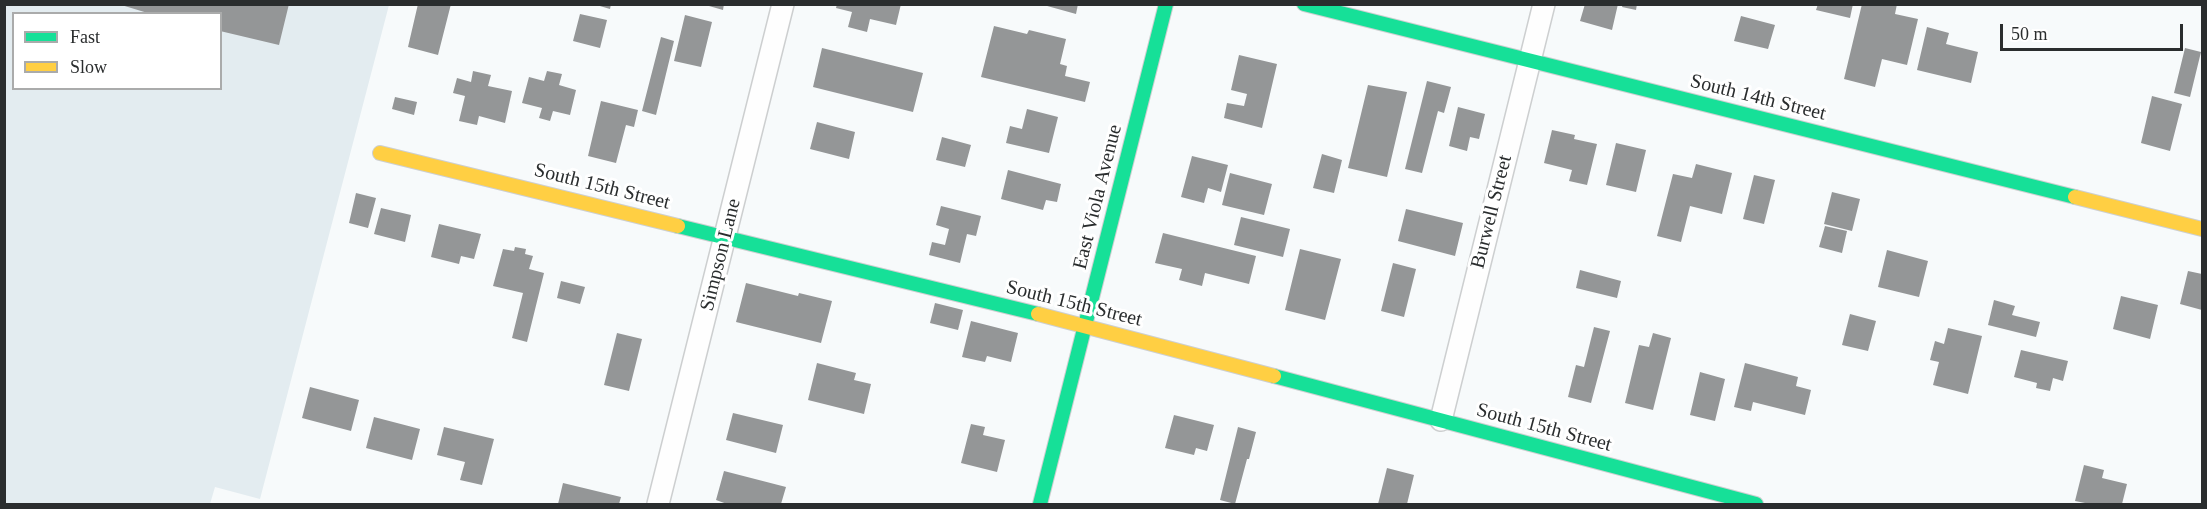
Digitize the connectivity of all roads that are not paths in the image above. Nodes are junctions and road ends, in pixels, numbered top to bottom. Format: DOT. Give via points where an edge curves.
graph roads {
  1 [pos="783,4"];
  2 [pos="1166,4"];
  3 [pos="1304,4"];
  4 [pos="1544,4"];
  5 [pos="1530,60"];
  6 [pos="380,153"];
  7 [pos="2202,229"];
  8 [pos="725,237"];
  9 [pos="1085,326"];
  10 [pos="1441,420"];
  11 [pos="658,504"];
  12 [pos="1040,504"];
  13 [pos="1756,504"];
  1 -- 8 [label="street, Simpson Lane"];
  2 -- 9 [label="street, East Viola Avenue"];
  3 -- 5 [label="street, South 14th Street"];
  4 -- 5 [label="street, Burwell Street"];
  5 -- 7 [label="street, South 14th Street"];
  5 -- 10 [label="street, Burwell Street"];
  6 -- 8 [label="street, South 15th Street"];
  8 -- 9 [label="street, South 15th Street"];
  8 -- 11 [label="street, Simpson Lane"];
  9 -- 10 [label="street, South 15th Street"];
  9 -- 12 [label="street, East Viola Avenue"];
  10 -- 13 [label="street, South 15th Street"];
}
